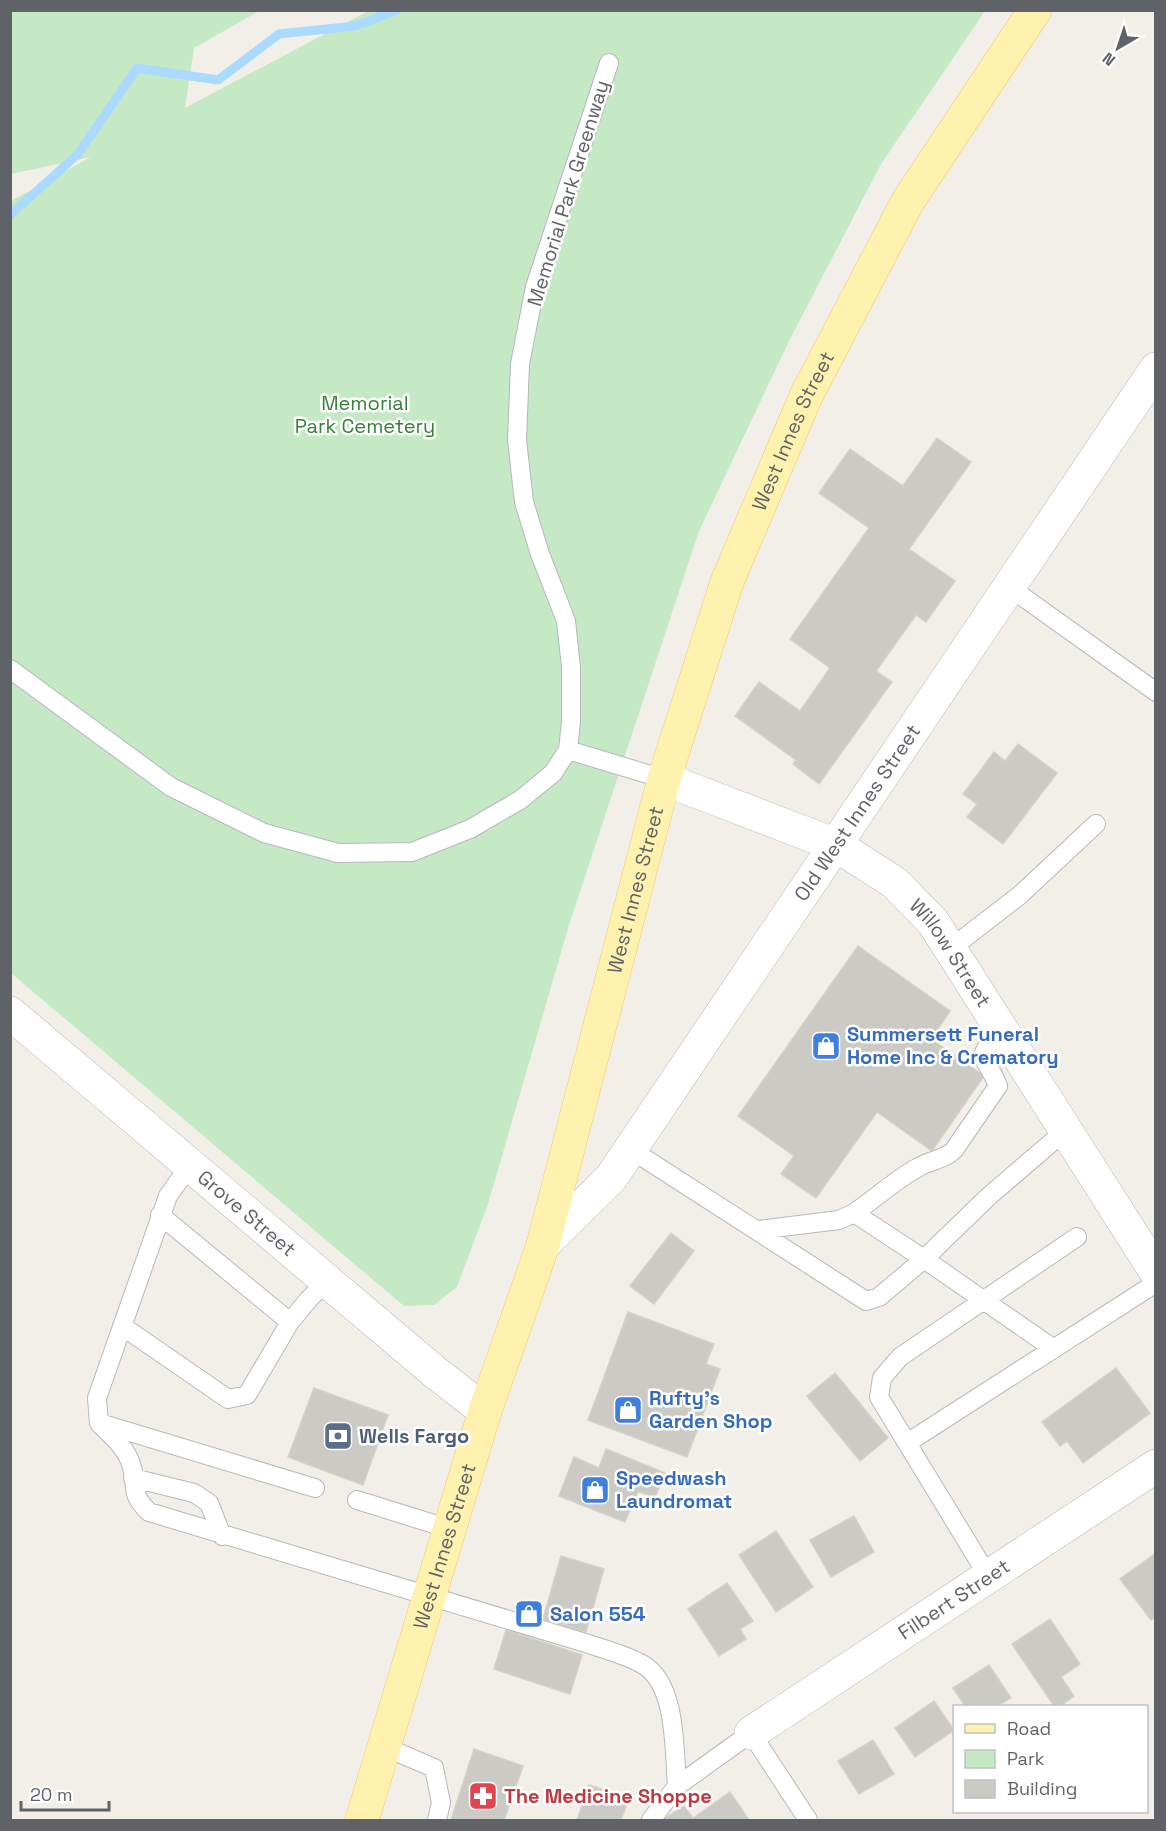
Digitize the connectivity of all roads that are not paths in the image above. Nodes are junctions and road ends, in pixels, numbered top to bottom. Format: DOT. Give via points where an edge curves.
graph roads {
  1 [pos="1035,10"];
  2 [pos="609,63"];
  3 [pos="1155,371"];
  4 [pos="1009,587"];
  5 [pos="10,669"];
  6 [pos="1155,692"];
  7 [pos="568,750"];
  8 [pos="664,779"];
  9 [pos="1096,824"];
  10 [pos="836,845"];
  11 [pos="950,949"];
  12 [pos="10,1013"];
  13 [pos="1002,1031"];
  14 [pos="1066,1130"];
  15 [pos="630,1149"];
  16 [pos="190,1165"];
  17 [pos="854,1213"];
  18 [pos="160,1215"];
  19 [pos="758,1230"];
  20 [pos="1077,1237"];
  21 [pos="543,1245"];
  22 [pos="924,1260"];
  23 [pos="1155,1272"];
  24 [pos="327,1281"];
  25 [pos="1155,1283"];
  26 [pos="983,1300"];
  27 [pos="290,1322"];
  28 [pos="123,1326"];
  29 [pos="1054,1349"];
  30 [pos="485,1411"];
  31 [pos="99,1422"];
  32 [pos="907,1443"];
  33 [pos="1155,1466"];
  34 [pos="133,1478"];
  35 [pos="315,1488"];
  36 [pos="357,1500"];
  37 [pos="450,1529"];
  38 [pos="222,1536"];
  39 [pos="988,1576"];
  40 [pos="430,1597"];
  41 [pos="752,1733"];
  42 [pos="385,1747"];
  43 [pos="677,1786"];
  44 [pos="363,1821"];
  45 [pos="437,1821"];
  46 [pos="651,1821"];
  47 [pos="808,1821"];
  1 -- 8 [label="main road, West Innes Street" via="908,201 806,396 727,582"];
  2 -- 7 [label="lane, Memorial Park Greenway" via="535,287 520,364 517,440 524,502 566,621 571,667"];
  3 -- 4 [label="street, Old West Innes Street"];
  4 -- 6 [label="lane"];
  4 -- 10 [label="street, Old West Innes Street"];
  5 -- 7 [label="lane, Memorial Park Greenway" via="171,787 264,833 338,853 412,852 470,829 520,800 553,773"];
  7 -- 8 [label="lane"];
  8 -- 10 [label="street, Willow Street"];
  8 -- 21 [label="main road, West Innes Street"];
  9 -- 11 [label="lane" via="1020,895"];
  10 -- 11 [label="street, Willow Street" via="895,883 933,922"];
  10 -- 15 [label="street, Old West Innes Street"];
  11 -- 13 [label="street, Willow Street"];
  12 -- 16 [label="street, Grove Street"];
  13 -- 14 [label="street, Willow Street"];
  13 -- 17 [label="lane" via="985,1047 983,1055 998,1086 954,1150 946,1158 915,1169"];
  14 -- 22 [label="lane" via="988,1197"];
  14 -- 23 [label="street, Willow Street"];
  15 -- 19 [label="lane"];
  15 -- 21 [label="street, Old West Innes Street" via="611,1178"];
  16 -- 18 [label="lane"];
  16 -- 24 [label="street, Grove Street"];
  17 -- 19 [label="lane" via="839,1220"];
  17 -- 22 [label="lane"];
  18 -- 27 [label="lane"];
  18 -- 28 [label="lane"];
  19 -- 22 [label="lane" via="866,1301 879,1297"];
  20 -- 26 [label="lane"];
  21 -- 30 [label="main road, West Innes Street"];
  22 -- 26 [label="lane"];
  24 -- 27 [label="lane"];
  24 -- 30 [label="street, Grove Street"];
  25 -- 29 [label="lane"];
  26 -- 29 [label="lane"];
  26 -- 32 [label="lane" via="900,1357 882,1378 879,1397"];
  27 -- 28 [label="lane" via="247,1395 228,1399"];
  28 -- 31 [label="lane" via="98,1398"];
  29 -- 32 [label="lane"];
  30 -- 37 [label="main road, West Innes Street"];
  31 -- 34 [label="lane" via="121,1446 131,1464"];
  31 -- 35 [label="lane"];
  32 -- 39 [label="lane"];
  33 -- 39 [label="street, Filbert Street"];
  34 -- 38 [label="lane" via="194,1493 209,1503"];
  34 -- 38 [label="lane" via="137,1501 149,1512"];
  36 -- 37 [label="lane"];
  37 -- 40 [label="main road, West Innes Street"];
  38 -- 40 [label="lane"];
  39 -- 41 [label="street, Filbert Street"];
  40 -- 42 [label="main road, West Innes Street"];
  40 -- 43 [label="lane" via="643,1664 667,1694"];
  41 -- 43 [label="lane"];
  41 -- 47 [label="lane"];
  42 -- 44 [label="main road, West Innes Street"];
  42 -- 45 [label="lane" via="434,1768 441,1803"];
  43 -- 46 [label="lane"];
}
